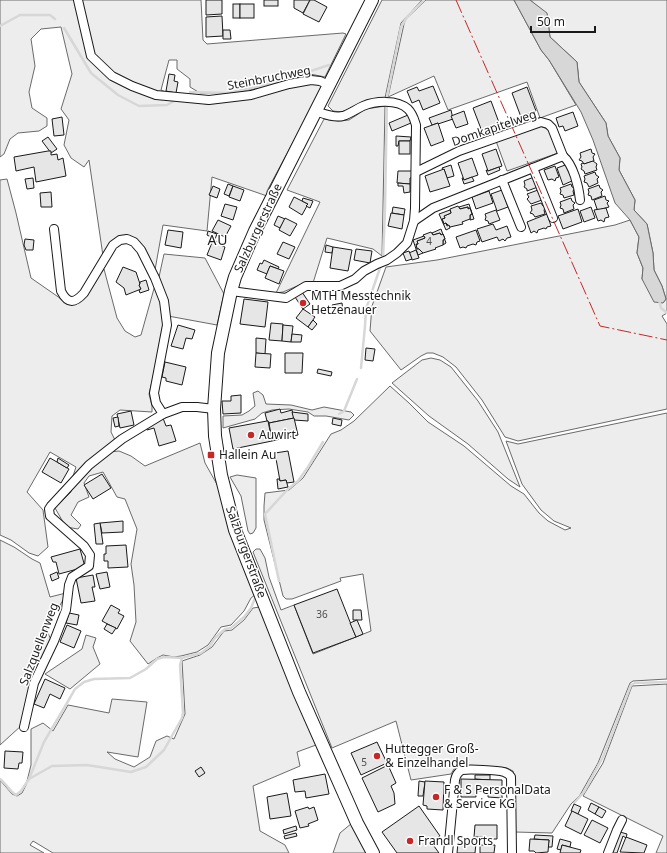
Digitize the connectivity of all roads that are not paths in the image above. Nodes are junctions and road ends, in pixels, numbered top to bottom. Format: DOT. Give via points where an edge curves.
graph roads {
  1 [pos="78,0"];
  2 [pos="371,0"];
  3 [pos="325,83"];
  4 [pos="316,111"];
  5 [pos="563,156"];
  6 [pos="533,168"];
  7 [pos="416,172"];
  8 [pos="502,180"];
  9 [pos="580,200"];
  10 [pos="553,218"];
  11 [pos="414,221"];
  12 [pos="521,227"];
  13 [pos="54,229"];
  14 [pos="231,291"];
  15 [pos="214,409"];
  16 [pos="162,414"];
  17 [pos="24,727"];
  18 [pos="622,820"];
  19 [pos="373,853"];
  20 [pos="448,853"];
  21 [pos="512,853"];
  22 [pos="608,853"];
  1 -- 3 [label="street, Steinbruchweg" via="91,56 112,76 156,95 209,100 251,95 311,80"];
  2 -- 3 [label="main road, Salzburgerstraße"];
  3 -- 4 [label="main road, Salzburgerstraße"];
  4 -- 7 [label="street" via="332,116 343,116 363,106 382,103 407,108 413,115 416,125"];
  4 -- 14 [label="main road, Salzburgerstraße" via="255,231"];
  5 -- 6 [label="street"];
  5 -- 7 [label="street, Domkapitelweg" via="552,128 541,122 459,151"];
  5 -- 9 [label="street, Domkapitelweg" via="568,159 579,188"];
  6 -- 8 [label="street"];
  6 -- 10 [label="street"];
  7 -- 11 [label="street"];
  8 -- 11 [label="street" via="433,208"];
  8 -- 12 [label="street"];
  11 -- 14 [label="street" via="407,243 397,253 340,286 306,286 286,298"];
  13 -- 16 [label="street" via="61,291 64,298 69,301 82,296 113,245 120,240 134,242 142,250 164,301 167,325 154,393"];
  14 -- 15 [label="main road, Salzburgerstraße" via="218,353"];
  15 -- 16 [label="street, Salzquellenweg" via="182,407"];
  15 -- 19 [label="main road, Salzburgerstraße" via="221,475 235,530 312,720 354,817"];
  16 -- 17 [label="street, Salzquellenweg" via="122,439 89,465 49,510 50,516 84,546 90,555 89,566 70,581 66,610 34,683"];
  18 -- 22 [label="street"];
  20 -- 21 [label="street" via="454,780 457,774 468,770 503,772 511,777"];
}
